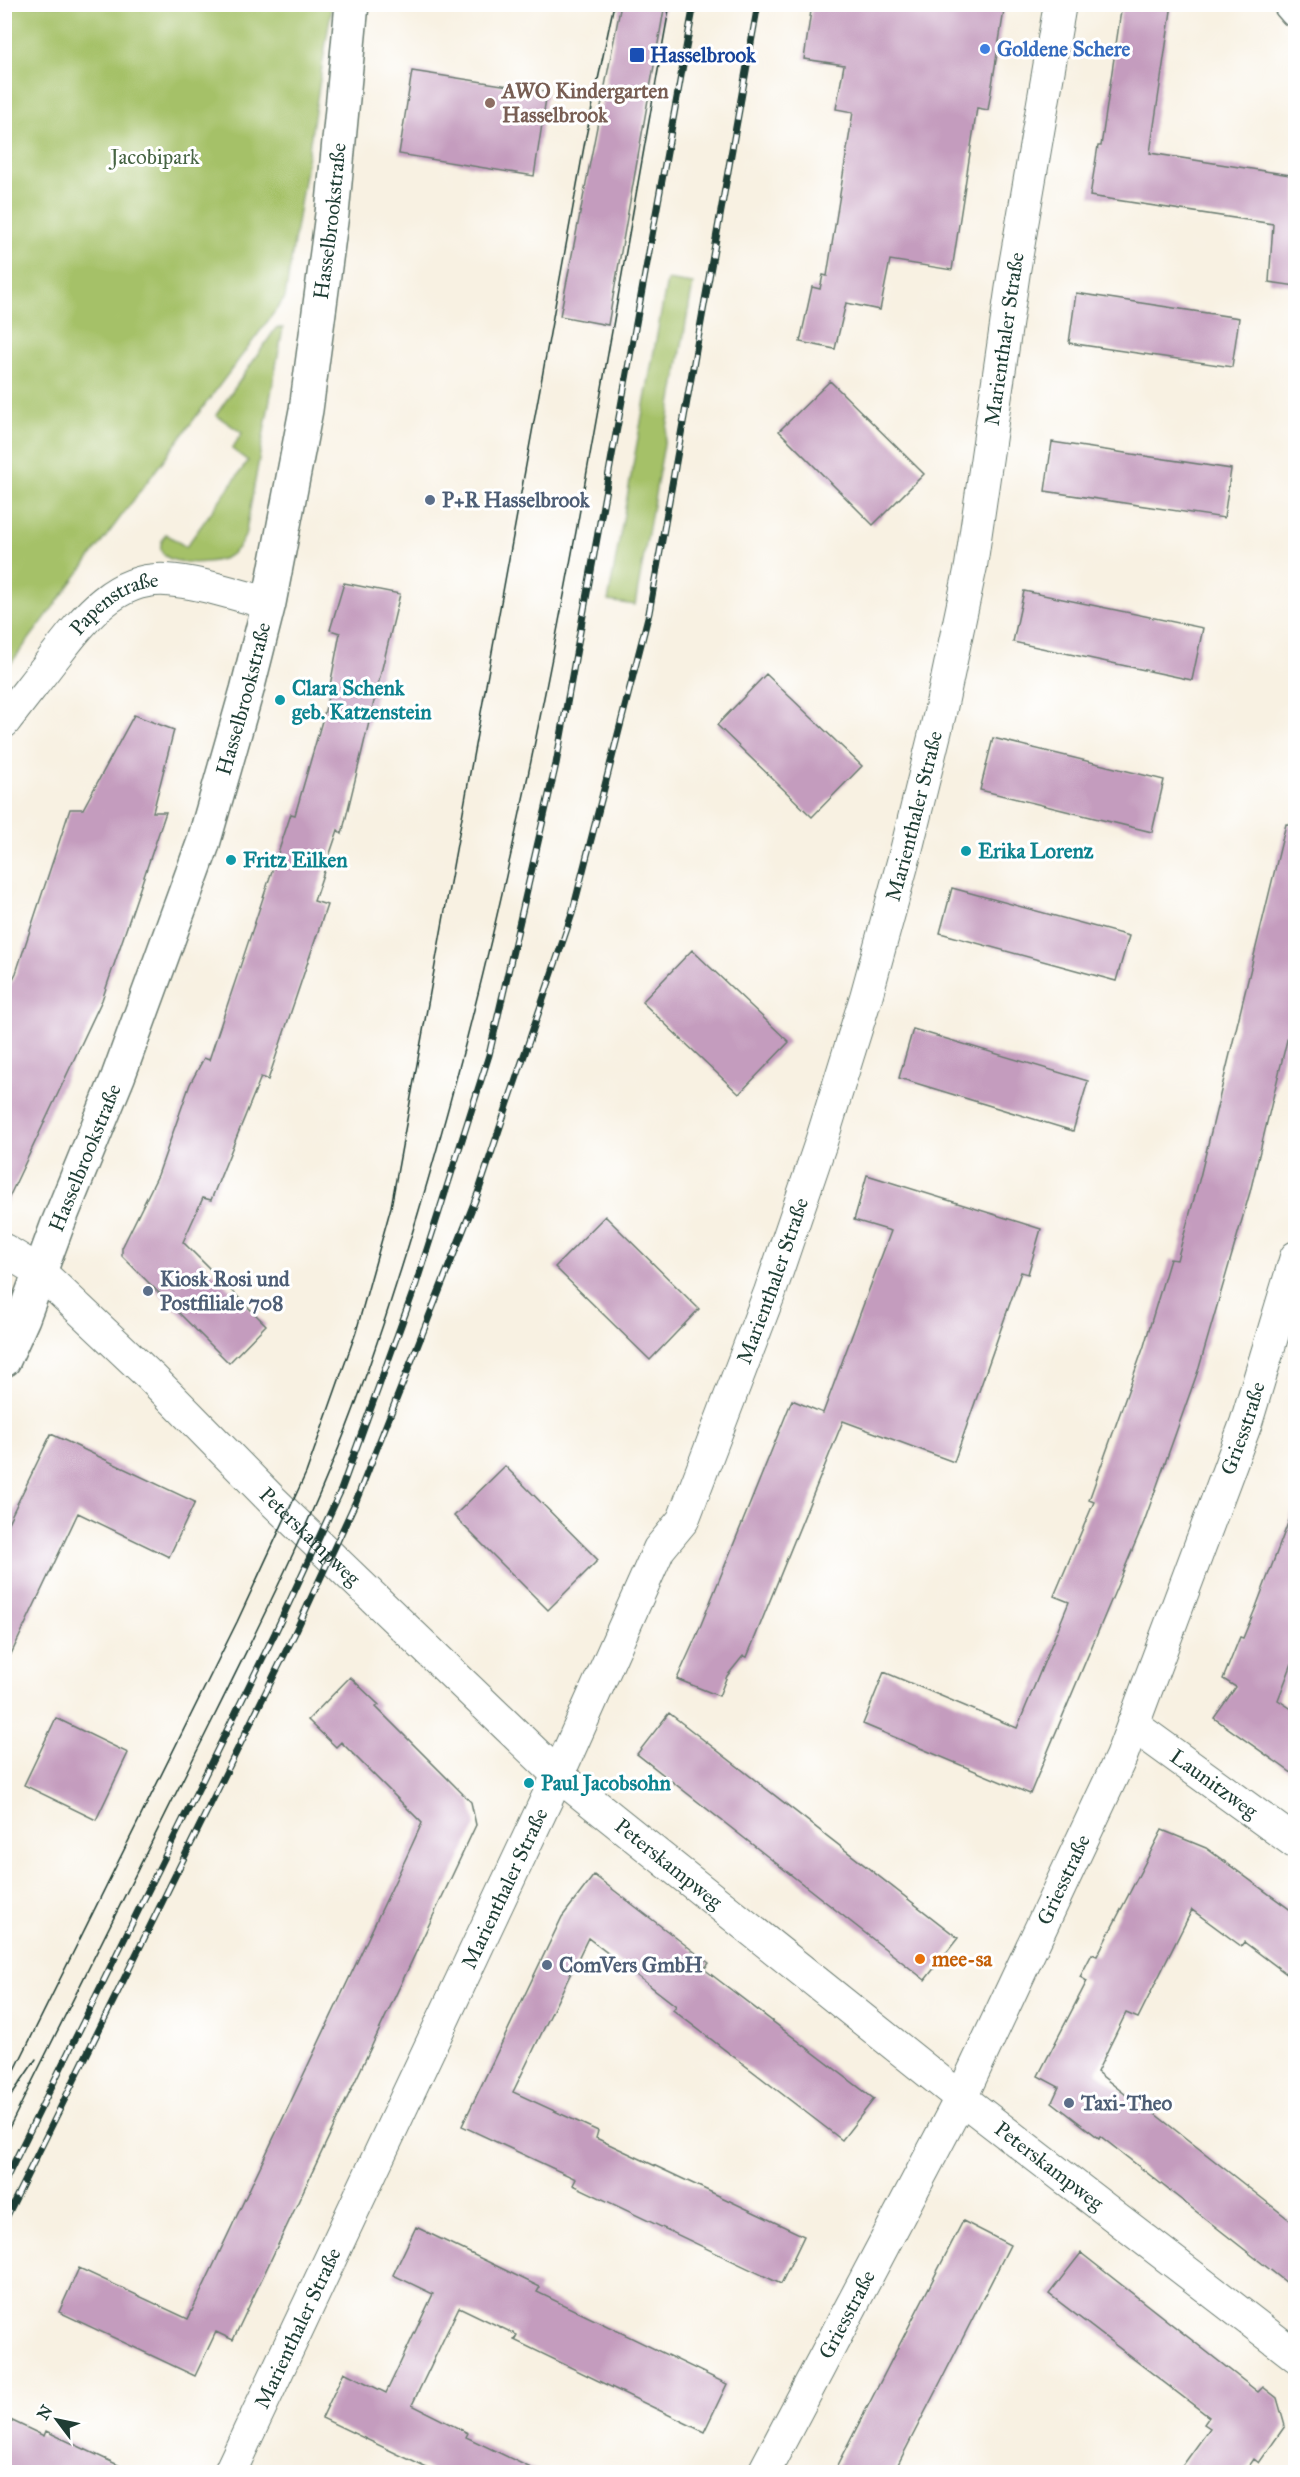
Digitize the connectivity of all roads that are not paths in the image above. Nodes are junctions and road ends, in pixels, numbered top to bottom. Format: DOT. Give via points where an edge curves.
graph roads {
  1 [pos="352,4"];
  2 [pos="1060,4"];
  3 [pos="1290,4"];
  4 [pos="1296,11"];
  5 [pos="269,603"];
  6 [pos="4,722"];
  7 [pos="4,1250"];
  8 [pos="1296,1257"];
  9 [pos="40,1272"];
  10 [pos="4,1360"];
  11 [pos="1132,1725"];
  12 [pos="558,1775"];
  13 [pos="1296,1843"];
  14 [pos="961,2098"];
  15 [pos="1296,2356"];
  16 [pos="230,2472"];
  17 [pos="765,2472"];
  1 -- 5 [label="street, Hasselbrookstraße" via="320,311 306,410"];
  2 -- 12 [label="street, Marienthaler Straße" via="1012,282 971,566 940,713 866,997 770,1292 683,1520 659,1549"];
  3 -- 4 [label="street"];
  5 -- 6 [label="street, Papenstraße" via="165,580 129,587 91,611"];
  5 -- 9 [label="street, Hasselbrookstraße" via="202,844"];
  7 -- 9 [label="street, Peterskampweg"];
  8 -- 11 [label="street, Griesstraße" via="1246,1423"];
  9 -- 10 [label="street, Hasselbrookstraße"];
  9 -- 12 [label="street, Peterskampweg"];
  11 -- 13 [label="street, Launitzweg"];
  11 -- 14 [label="street, Griesstraße"];
  12 -- 14 [label="street, Peterskampweg"];
  12 -- 16 [label="street, Marienthaler Straße"];
  14 -- 15 [label="street, Peterskampweg"];
  14 -- 17 [label="street, Griesstraße"];
}
